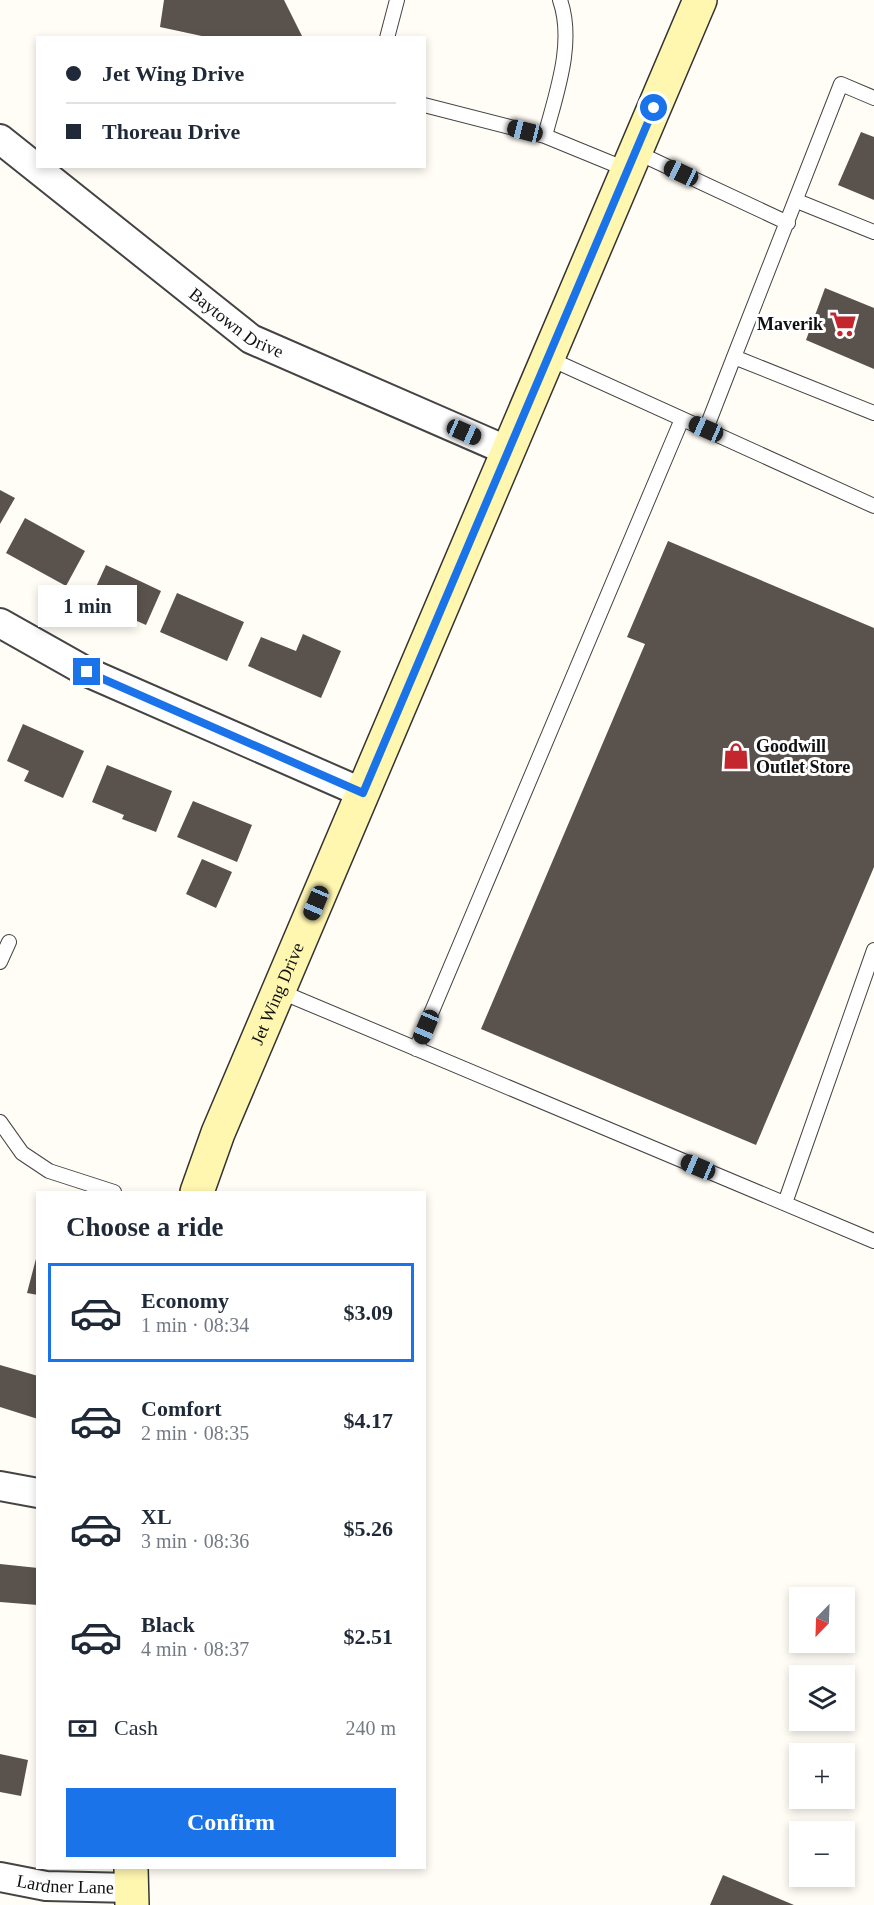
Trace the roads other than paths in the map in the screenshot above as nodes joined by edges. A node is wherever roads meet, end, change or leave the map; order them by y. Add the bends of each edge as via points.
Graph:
1 (397, 0) edge
2 (560, 0) edge
3 (700, 0) edge
4 (388, 36) edge
5 (874, 98) edge
6 (426, 106) edge
7 (545, 136) junction
8 (6, 151) edge
9 (632, 161) junction
10 (797, 201) junction
11 (788, 223) junction
12 (874, 232) edge
13 (734, 357) junction
14 (548, 358) junction
15 (874, 413) edge
16 (682, 419) junction
17 (706, 429) junction
18 (508, 452) junction
19 (874, 506) edge
20 (0, 623) edge
21 (363, 793) junction
22 (9, 942) dead end
23 (874, 950) edge
24 (0, 962) edge
25 (869, 975) edge
26 (279, 991) junction
27 (416, 1049) junction
28 (0, 1122) edge
29 (111, 1191) edge
30 (197, 1191) edge
31 (785, 1203) junction
32 (874, 1240) edge
33 (0, 1486) edge
34 (36, 1493) edge
35 (0, 1876) edge
36 (132, 1887) edge

1 - 4 lane
2 - 7 lane via 566,17 561,79
3 - 9 main road, Jet Wing Drive
5 - 10 lane via 841,84
6 - 7 lane
7 - 9 lane
8 - 18 street, Baytown Drive via 251,339
9 - 11 lane
9 - 14 main road, Jet Wing Drive
10 - 11 lane
10 - 12 lane
11 - 13 lane
13 - 15 lane
13 - 17 lane
14 - 16 lane
14 - 18 main road, Jet Wing Drive
16 - 17 lane
16 - 27 lane
17 - 19 lane
18 - 21 main road, Jet Wing Drive
20 - 21 street via 87,672
21 - 26 main road, Jet Wing Drive
22 - 24 lane
23 - 25 lane
25 - 31 lane
26 - 27 lane
26 - 30 main road, Jet Wing Drive
27 - 31 lane
28 - 29 lane via 22,1153 50,1171
31 - 32 lane
33 - 34 street
35 - 36 street, Lardner Lane via 46,1886

